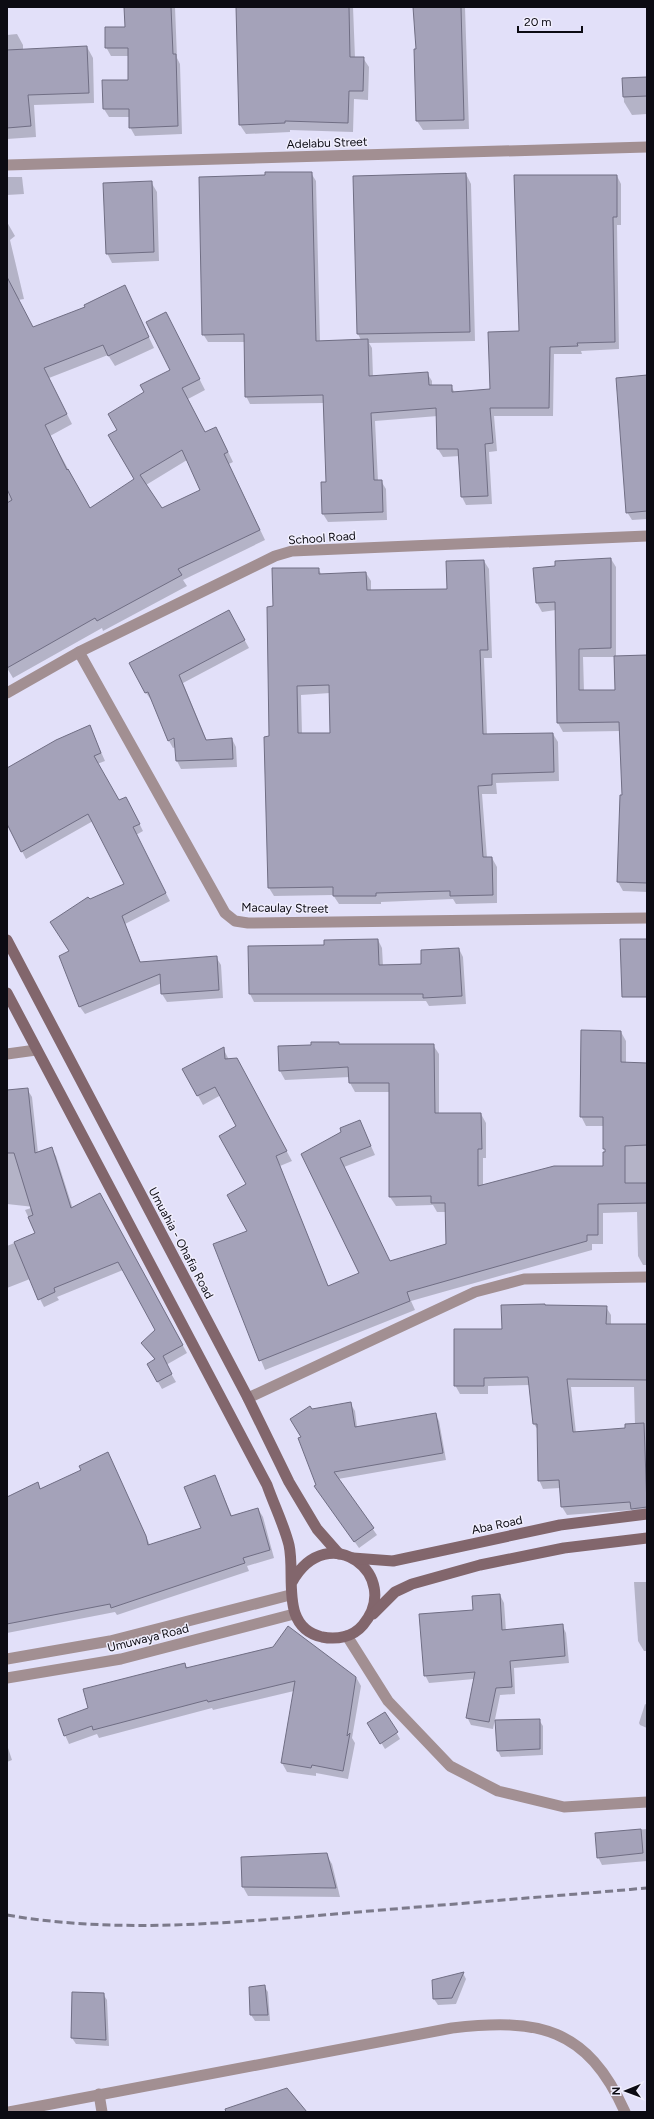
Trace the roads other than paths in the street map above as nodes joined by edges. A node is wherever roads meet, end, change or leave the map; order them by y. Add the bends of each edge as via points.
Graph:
1 (647, 147) edge
2 (7, 165) edge
3 (647, 536) edge
4 (79, 652) junction
5 (7, 693) edge
6 (647, 918) edge
7 (7, 940) edge
8 (7, 993) edge
9 (36, 1050) junction
10 (7, 1054) edge
11 (647, 1277) edge
12 (248, 1398) junction
13 (647, 1514) edge
14 (647, 1538) edge
15 (339, 1554) junction
16 (353, 1558) junction
17 (292, 1582) junction
18 (290, 1595) junction
19 (294, 1614) junction
20 (370, 1618) junction
21 (347, 1636) junction
22 (7, 1659) edge
23 (7, 1678) edge
24 (647, 1802) edge
25 (99, 2094) junction
26 (9, 2112) edge
27 (102, 2112) edge
28 (625, 2112) edge

1 - 2 street, Adelabu Street
3 - 4 street, School Road via 292,552 275,556
4 - 5 street, School Road
4 - 6 street, Macaulay Street via 225,913 235,921 248,923
7 - 12 main road, Umuahia - Ohafia Road
8 - 9 main road
9 - 10 street
9 - 17 main road via 267,1486 289,1545
11 - 12 street via 524,1279 475,1292
12 - 15 main road, Umuahia - Ohafia Road via 297,1495 317,1529
13 - 16 main road, Aba Road via 560,1525 393,1561
14 - 20 main road via 564,1548 480,1565 412,1584 395,1592
15 - 16 main road
15 - 17 main road via 324,1554 310,1559 299,1569
16 - 20 main road via 364,1567 375,1591
17 - 18 main road
18 - 19 main road
18 - 22 street, Umuwaya Road via 110,1641
19 - 21 main road via 303,1626 316,1635 331,1639
19 - 23 street, Umuwaya Road via 121,1659
20 - 21 main road via 360,1629
21 - 24 street via 388,1701 450,1766 498,1791 564,1807
25 - 26 street
25 - 27 street
25 - 28 street via 444,2030 491,2024 525,2025 553,2032 580,2048 600,2067 616,2091

